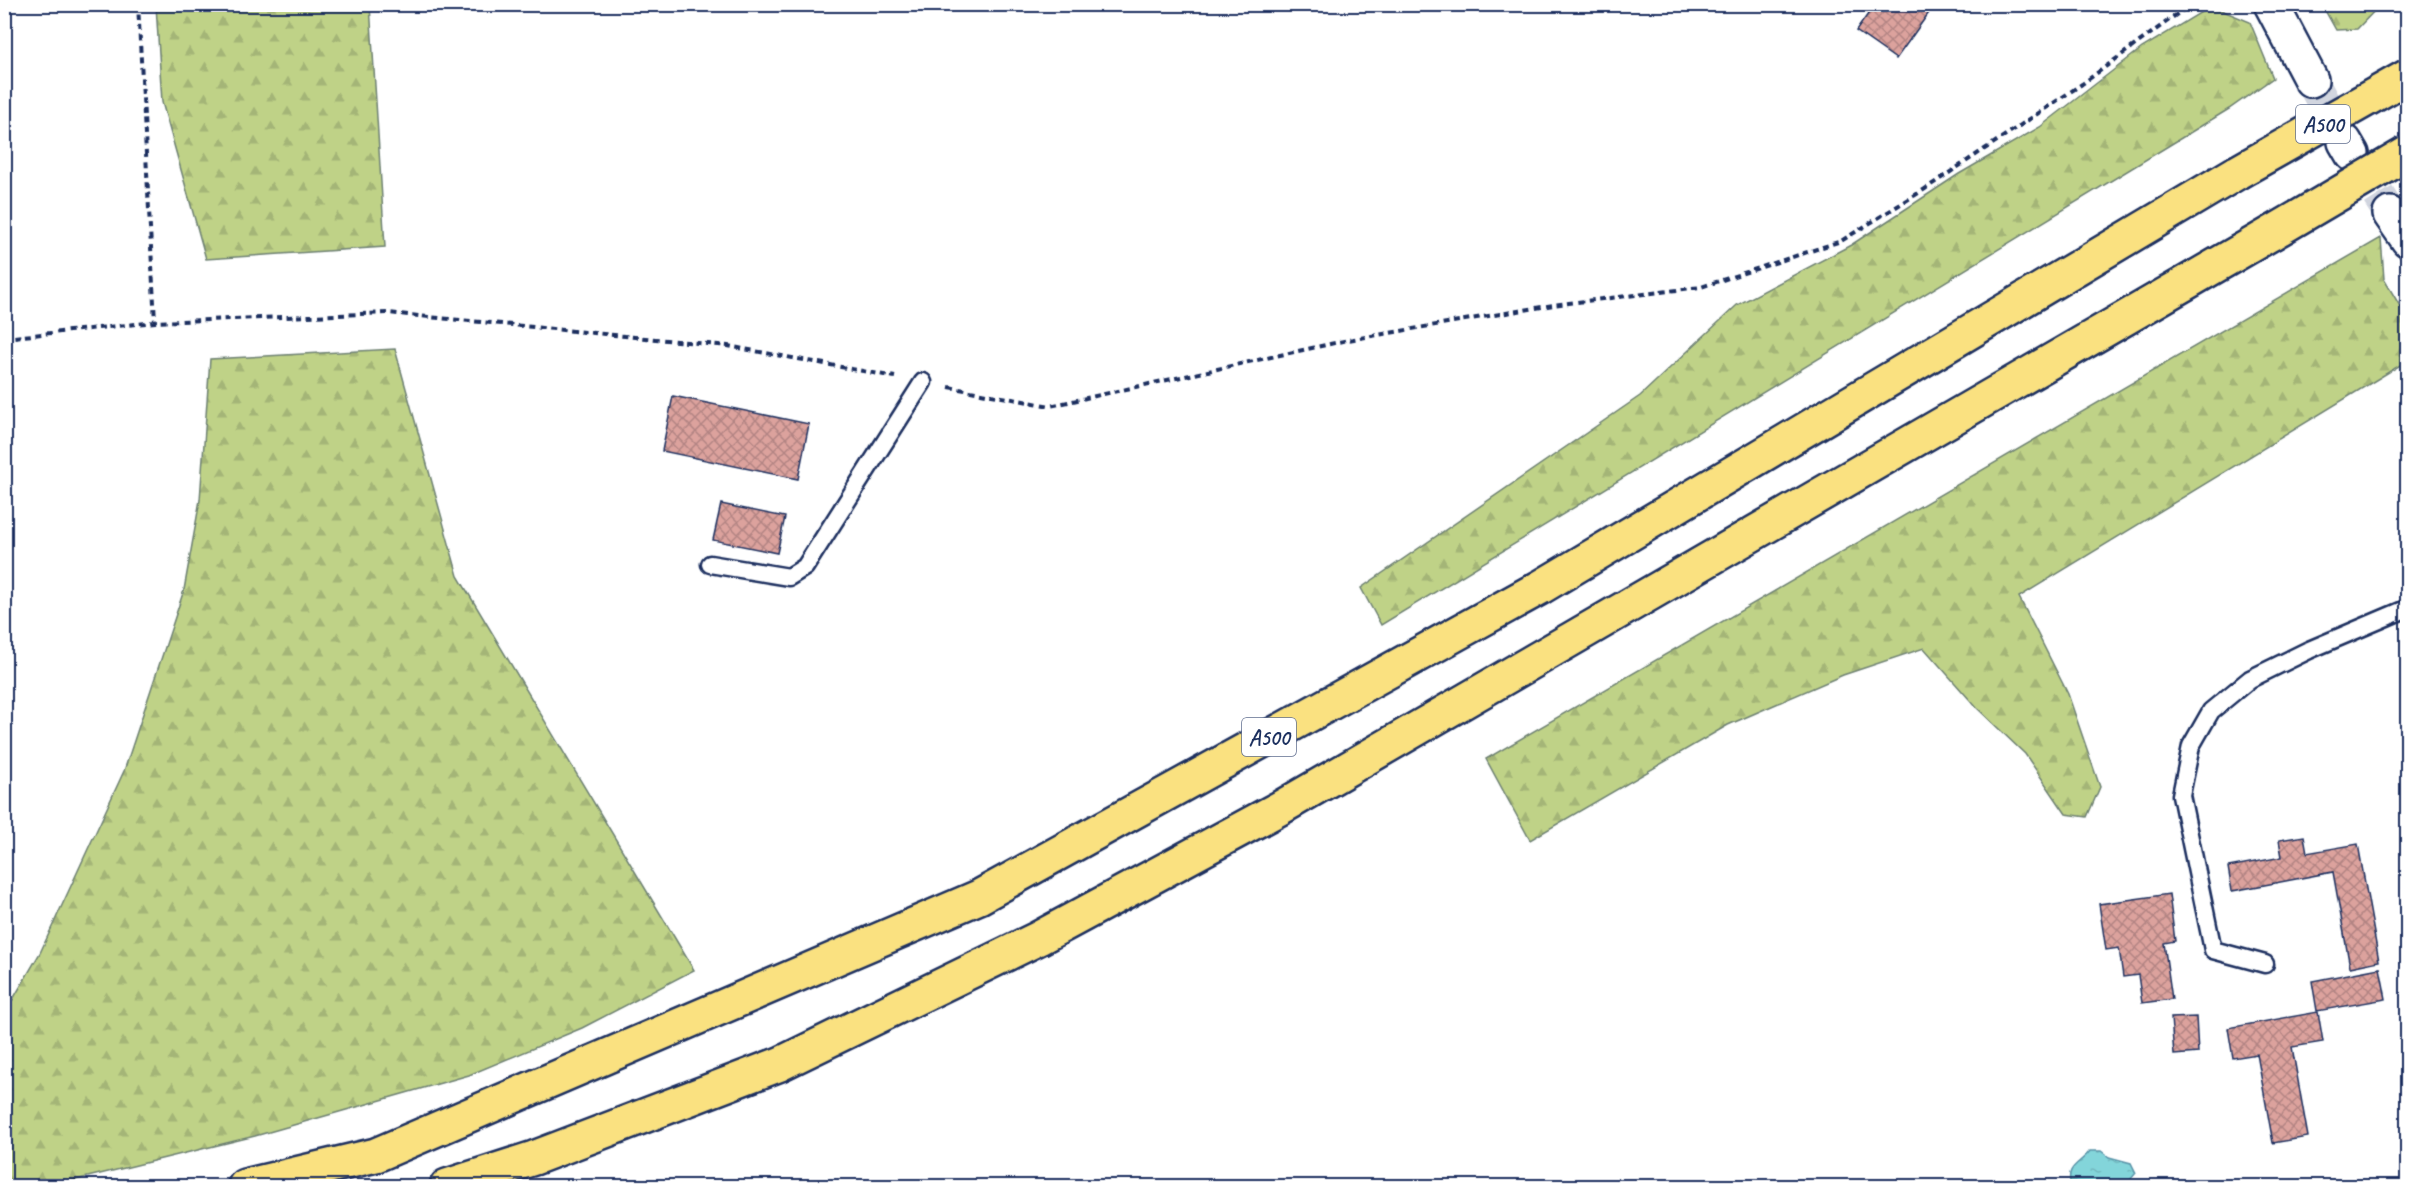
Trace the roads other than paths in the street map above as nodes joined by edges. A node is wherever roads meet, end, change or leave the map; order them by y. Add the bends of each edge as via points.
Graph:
1 (2271, 4) edge
2 (2408, 76) edge
3 (2311, 80) tunnel mouth
4 (2408, 153) edge
5 (923, 382) road end
6 (710, 564) dead end
7 (2408, 608) edge
8 (2265, 964) dead end
9 (245, 1186) edge
10 (447, 1186) edge

1 - 3 street
2 - 9 highway, A500, bridge via 2238,172 1541,587 979,897 376,1155
4 - 10 highway, bridge via 1280,808 1039,938 780,1064 534,1158
5 - 6 lane via 805,567 789,577
7 - 8 lane via 2250,679 2211,711 2191,746 2181,795 2213,950

